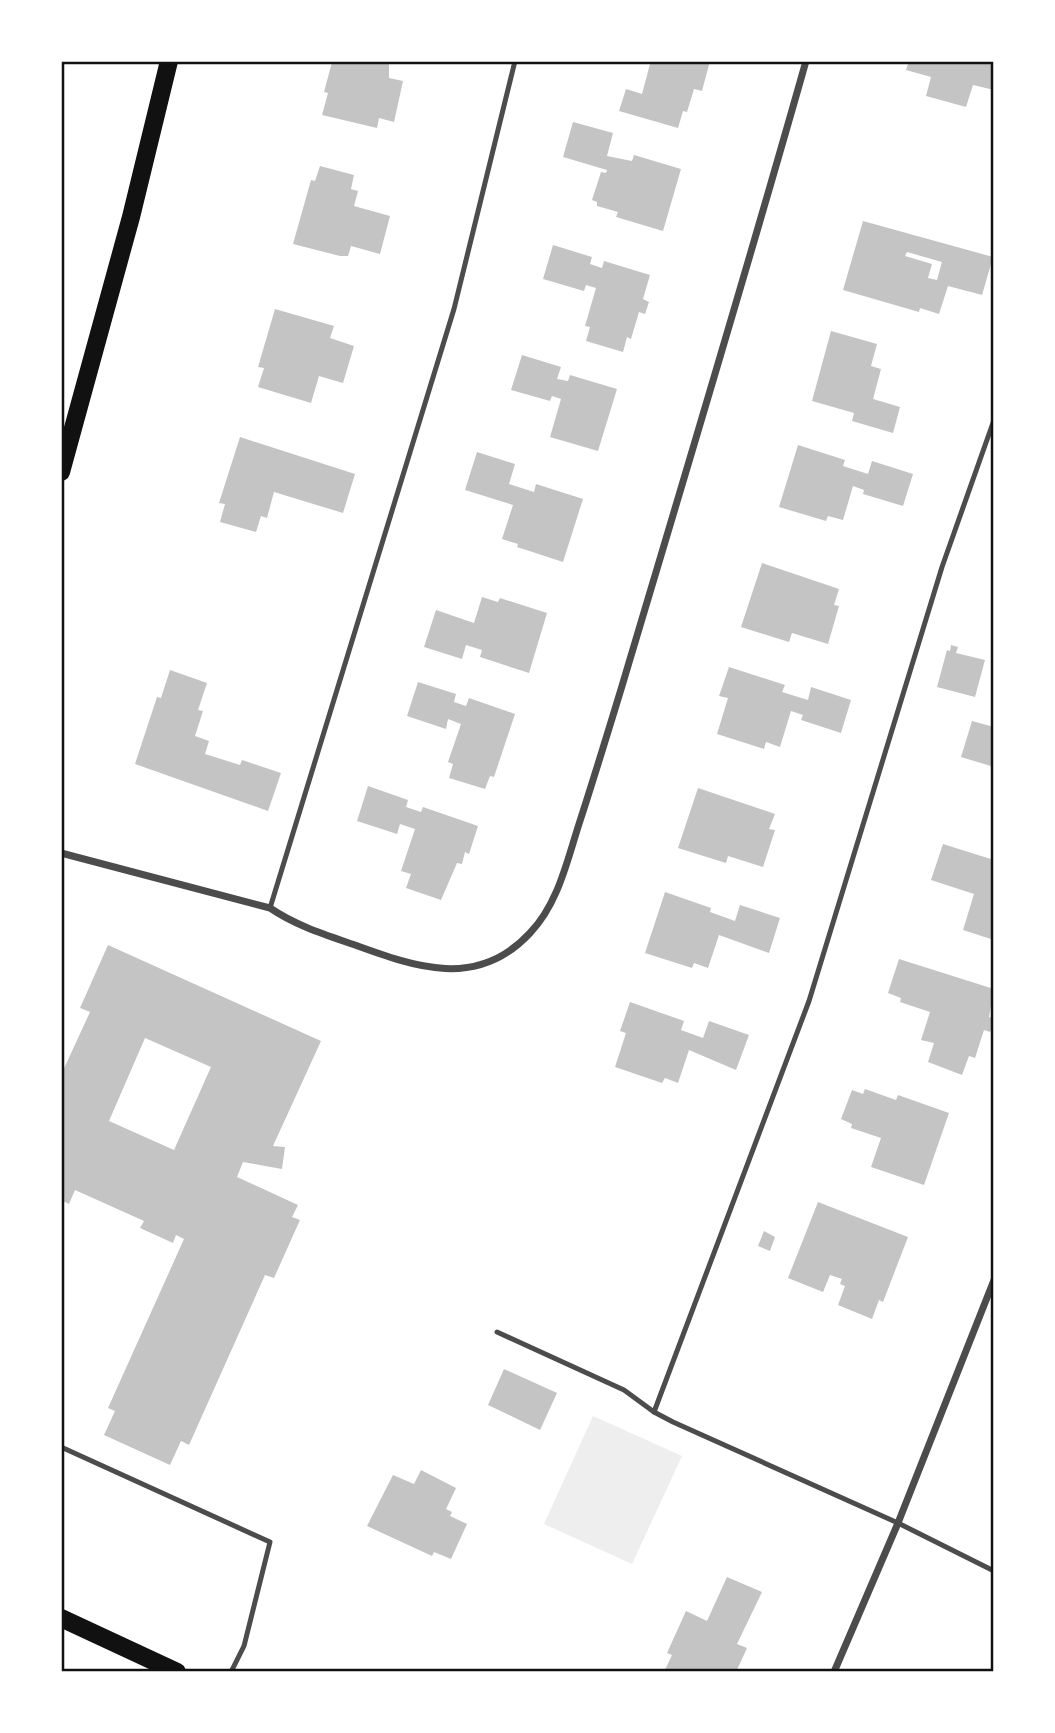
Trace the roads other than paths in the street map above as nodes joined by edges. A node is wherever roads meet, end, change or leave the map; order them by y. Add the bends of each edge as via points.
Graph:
1 (169, 61) edge
2 (515, 61) edge
3 (806, 61) edge
4 (994, 420) edge
5 (61, 472) edge
6 (61, 853) edge
7 (270, 908) junction
8 (994, 1280) edge
9 (497, 1332) dead end
10 (654, 1412) junction
11 (61, 1447) edge
12 (898, 1523) junction
13 (994, 1571) edge
14 (61, 1618) edge
15 (177, 1672) edge
16 (231, 1672) edge
17 (834, 1672) edge

1 - 5 main road
2 - 7 lane via 454,309
3 - 7 street via 598,766 560,883 544,915 529,934 492,961 468,969 433,970 291,922
4 - 10 lane via 942,568 809,1001
6 - 7 street
8 - 12 street
9 - 10 lane via 624,1390
10 - 12 lane
11 - 16 lane via 270,1542 244,1646
12 - 13 lane
12 - 17 street
14 - 15 main road

